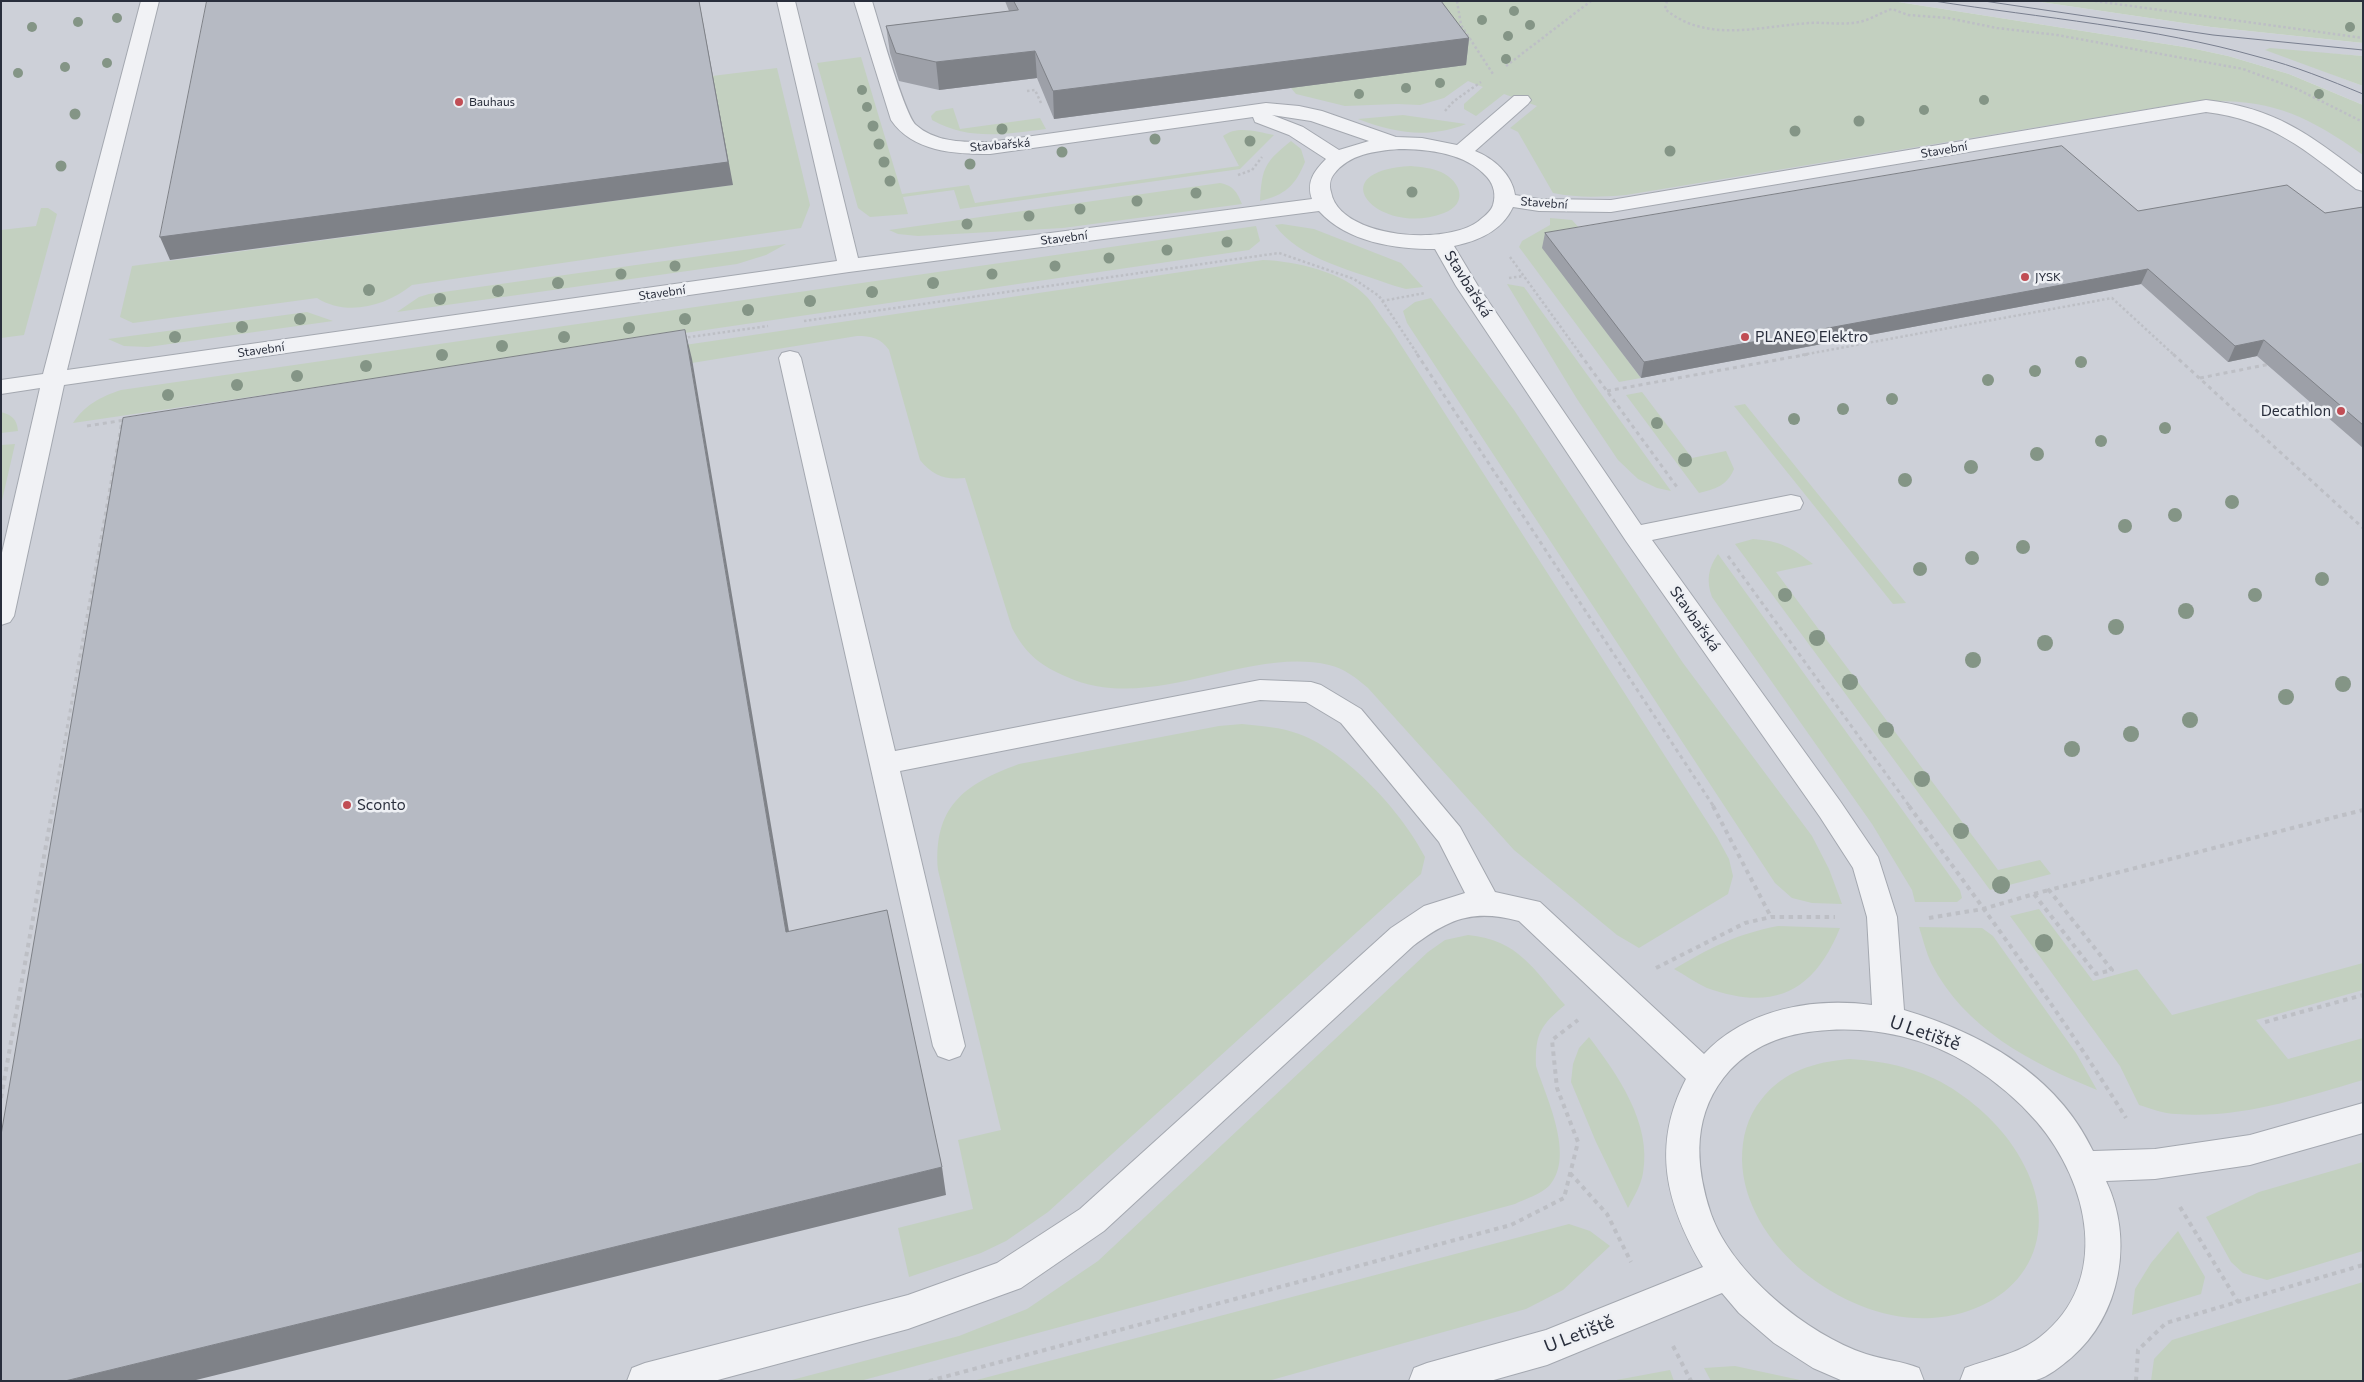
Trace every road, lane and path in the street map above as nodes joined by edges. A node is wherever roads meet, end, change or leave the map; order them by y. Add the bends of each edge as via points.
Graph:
1 (150, 1) edge
2 (786, 1) edge
3 (864, 1) edge
4 (1457, 1) edge
5 (1591, 1) edge
6 (1668, 1) edge
7 (2095, 1) edge
8 (2363, 38) edge
9 (1501, 70) dead end
10 (1521, 100) dead end
11 (1444, 111) dead end
12 (1231, 114) junction
13 (2363, 122) edge
14 (1392, 143) junction
15 (1461, 152) junction
16 (1339, 159) junction
17 (2363, 185) edge
18 (1505, 200) junction
19 (1324, 204) junction
20 (1441, 241) junction
21 (1506, 252) dead end
22 (849, 266) junction
23 (804, 321) dead end
24 (774, 325) dead end
25 (675, 340) edge
26 (790, 358) dead end
27 (2276, 363) edge
28 (2199, 378) junction
29 (54, 380) junction
30 (1, 387) edge
31 (1607, 391) junction
32 (132, 419) edge
33 (122, 421) junction
34 (42, 432) junction
35 (1791, 502) dead end
36 (1702, 521) junction
37 (2363, 528) edge
38 (1635, 535) junction
39 (1, 616) edge
40 (884, 764) junction
41 (2363, 810) edge
42 (2049, 890) junction
43 (2034, 894) junction
44 (1485, 902) junction
45 (1983, 909) junction
46 (1771, 917) junction
47 (1882, 917) junction
48 (1615, 992) junction
49 (2363, 994) edge
50 (1889, 1018) junction
51 (2265, 1022) dead end
52 (949, 1046) dead end
53 (1704, 1075) junction
54 (1, 1098) edge
55 (2363, 1118) edge
56 (2155, 1164) junction
57 (2086, 1166) junction
58 (2363, 1265) edge
59 (1726, 1274) junction
60 (2238, 1302) junction
61 (1992, 1380) edge
62 (645, 1381) edge
63 (929, 1381) edge
64 (1427, 1381) edge
65 (1906, 1381) edge
66 (2136, 1381) edge

1 - 29 street
2 - 22 street
3 - 12 street, Stavbařská via 901,120 909,132 940,145 990,148
4 - 11 path via 1461,25 1494,75 1476,84
5 - 9 path
6 - 13 path via 1665,9 1671,16 1688,25 1707,29 1838,23 1864,20 1892,9 1908,15 1948,18 2216,62 2297,89
7 - 8 path
10 - 15 street
12 - 14 street, Stavbařská via 1284,109 1347,126
12 - 16 street, Stavbařská via 1267,119 1289,128
14 - 15 street, Stavební via 1428,144
14 - 16 street, Stavební via 1362,148
15 - 18 street, Stavební via 1495,173
16 - 19 street, Stavební via 1323,175 1320,194
17 - 18 street, Stavební via 2271,120 2250,112 2206,106 1610,206
18 - 20 street, Stavební via 1496,218 1486,226 1458,238
19 - 20 street, Stavební via 1345,224 1379,238 1420,243
19 - 22 street, Stavební
20 - 38 street, Stavbařská via 1467,286
21 - 31 path
22 - 29 street, Stavební
23 - 46 path via 1279,253 1354,279 1379,296 1715,810
24 - 25 path
26 - 40 street
27 - 28 path
28 - 31 path via 2112,298
28 - 37 path
29 - 30 street, Stavební
29 - 34 street
31 - 36 path
32 - 33 path
33 - 34 path
33 - 54 path
34 - 39 street
35 - 36 street
36 - 38 street
36 - 45 path
38 - 47 street, Stavbařská via 1867,865
40 - 44 street via 1260,690 1311,692 1351,716 1450,834
40 - 52 street
41 - 42 path
42 - 43 path
42 - 43 path via 2112,970 2096,974
43 - 45 path
44 - 48 street via 1529,911
44 - 62 street via 1451,906 1416,925 1092,1220 1008,1276 908,1312
45 - 47 path via 1934,918
45 - 56 path via 2086,1054
46 - 47 path
46 - 48 path via 1745,923
47 - 50 street, Stavbařská
48 - 53 street
48 - 63 path via 1552,1040 1557,1088 1578,1142 1564,1198 1512,1225
49 - 51 path
50 - 53 street, U Letiště via 1833,1014 1781,1022 1737,1043
50 - 57 street, U Letiště via 1929,1030 2004,1070 2036,1098 2064,1131
53 - 59 street, U Letiště via 1684,1118 1681,1168 1695,1221
55 - 56 street via 2250,1150
56 - 57 street
56 - 60 path
57 - 61 street, U Letiště via 2101,1210 2104,1246 2096,1296 2075,1331 2041,1360
58 - 60 path
59 - 64 street, U Letiště via 1547,1347
59 - 65 street, U Letiště via 1761,1311 1803,1342 1850,1366
60 - 66 path via 2166,1323 2138,1350

